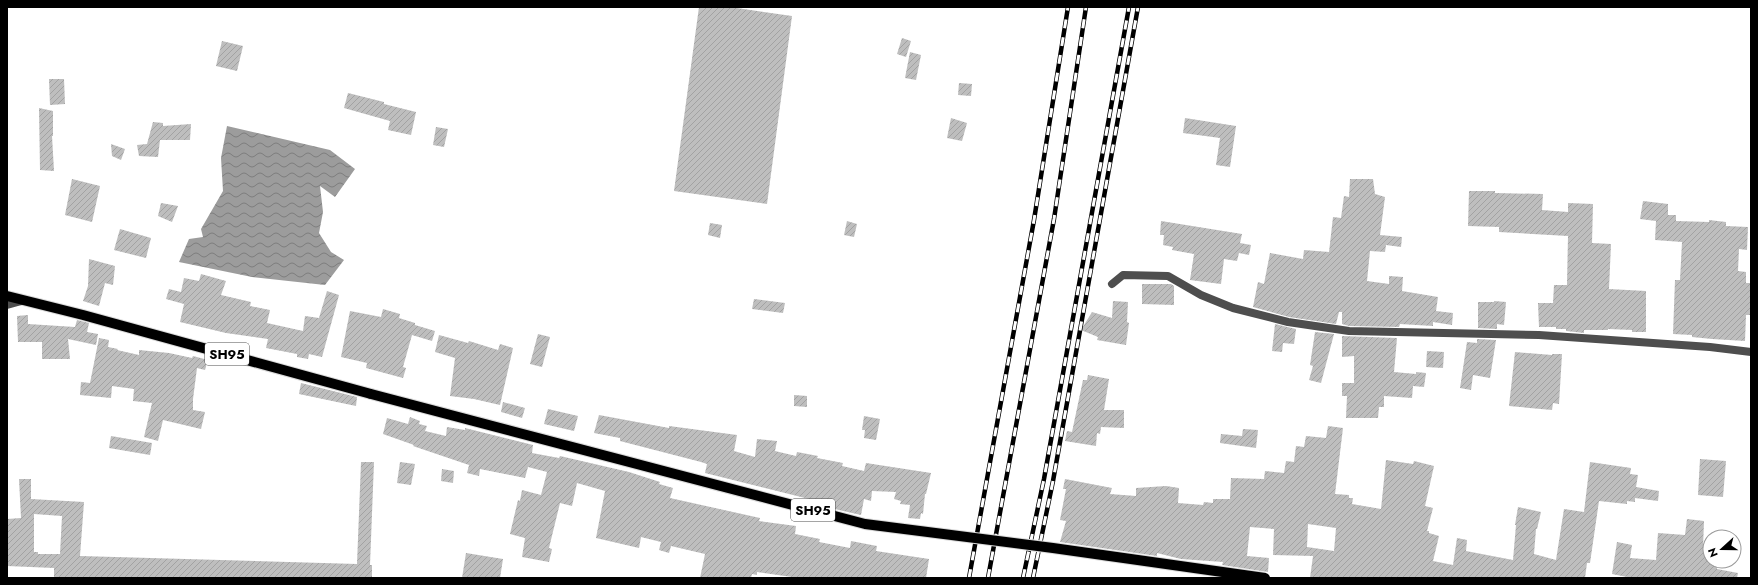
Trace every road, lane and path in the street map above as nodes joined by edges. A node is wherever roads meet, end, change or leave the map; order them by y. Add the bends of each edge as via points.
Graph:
1 (1112, 284) dead end
2 (7, 296) edge
3 (25, 300) junction
4 (7, 306) edge
5 (1751, 352) edge
6 (1265, 578) edge

1 - 5 street via 1124,275 1168,276 1201,295 1233,308 1288,322 1349,331 1539,335
2 - 3 main road, SH95
3 - 4 street
3 - 6 main road, SH95, bridge via 865,524

